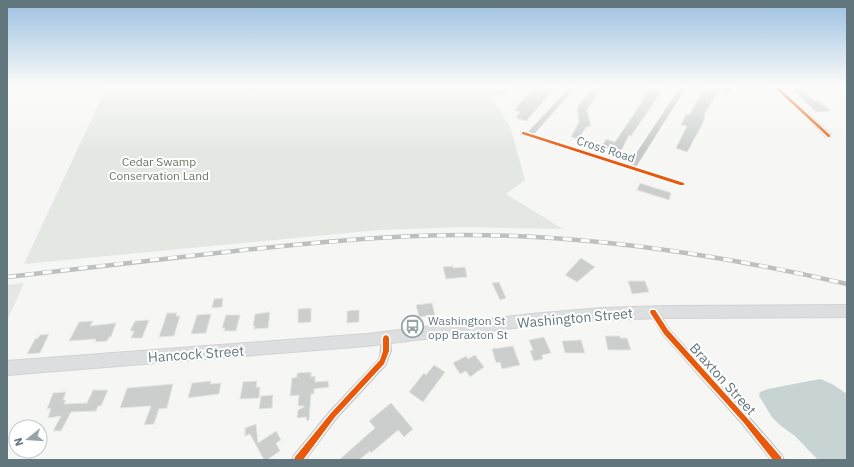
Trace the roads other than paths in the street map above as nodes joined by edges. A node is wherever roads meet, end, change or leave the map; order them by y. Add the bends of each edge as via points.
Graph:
1 (552, 108) edge
2 (670, 108) edge
3 (799, 108) edge
4 (829, 136) dead end
5 (631, 168) junction
6 (682, 184) dead end
7 (653, 312) junction
8 (847, 312) edge
9 (386, 338) junction
10 (7, 368) edge
11 (298, 460) edge
12 (778, 460) edge

1 - 5 street, Cross Road via 526,134
2 - 5 street
3 - 4 street
5 - 6 street, Cross Road
7 - 8 main road, Washington Street
7 - 9 main road, Washington Street via 553,318
7 - 12 street, Braxton Street via 666,332
9 - 10 main road, Hancock Street
9 - 11 street via 386,351 382,362 333,415

